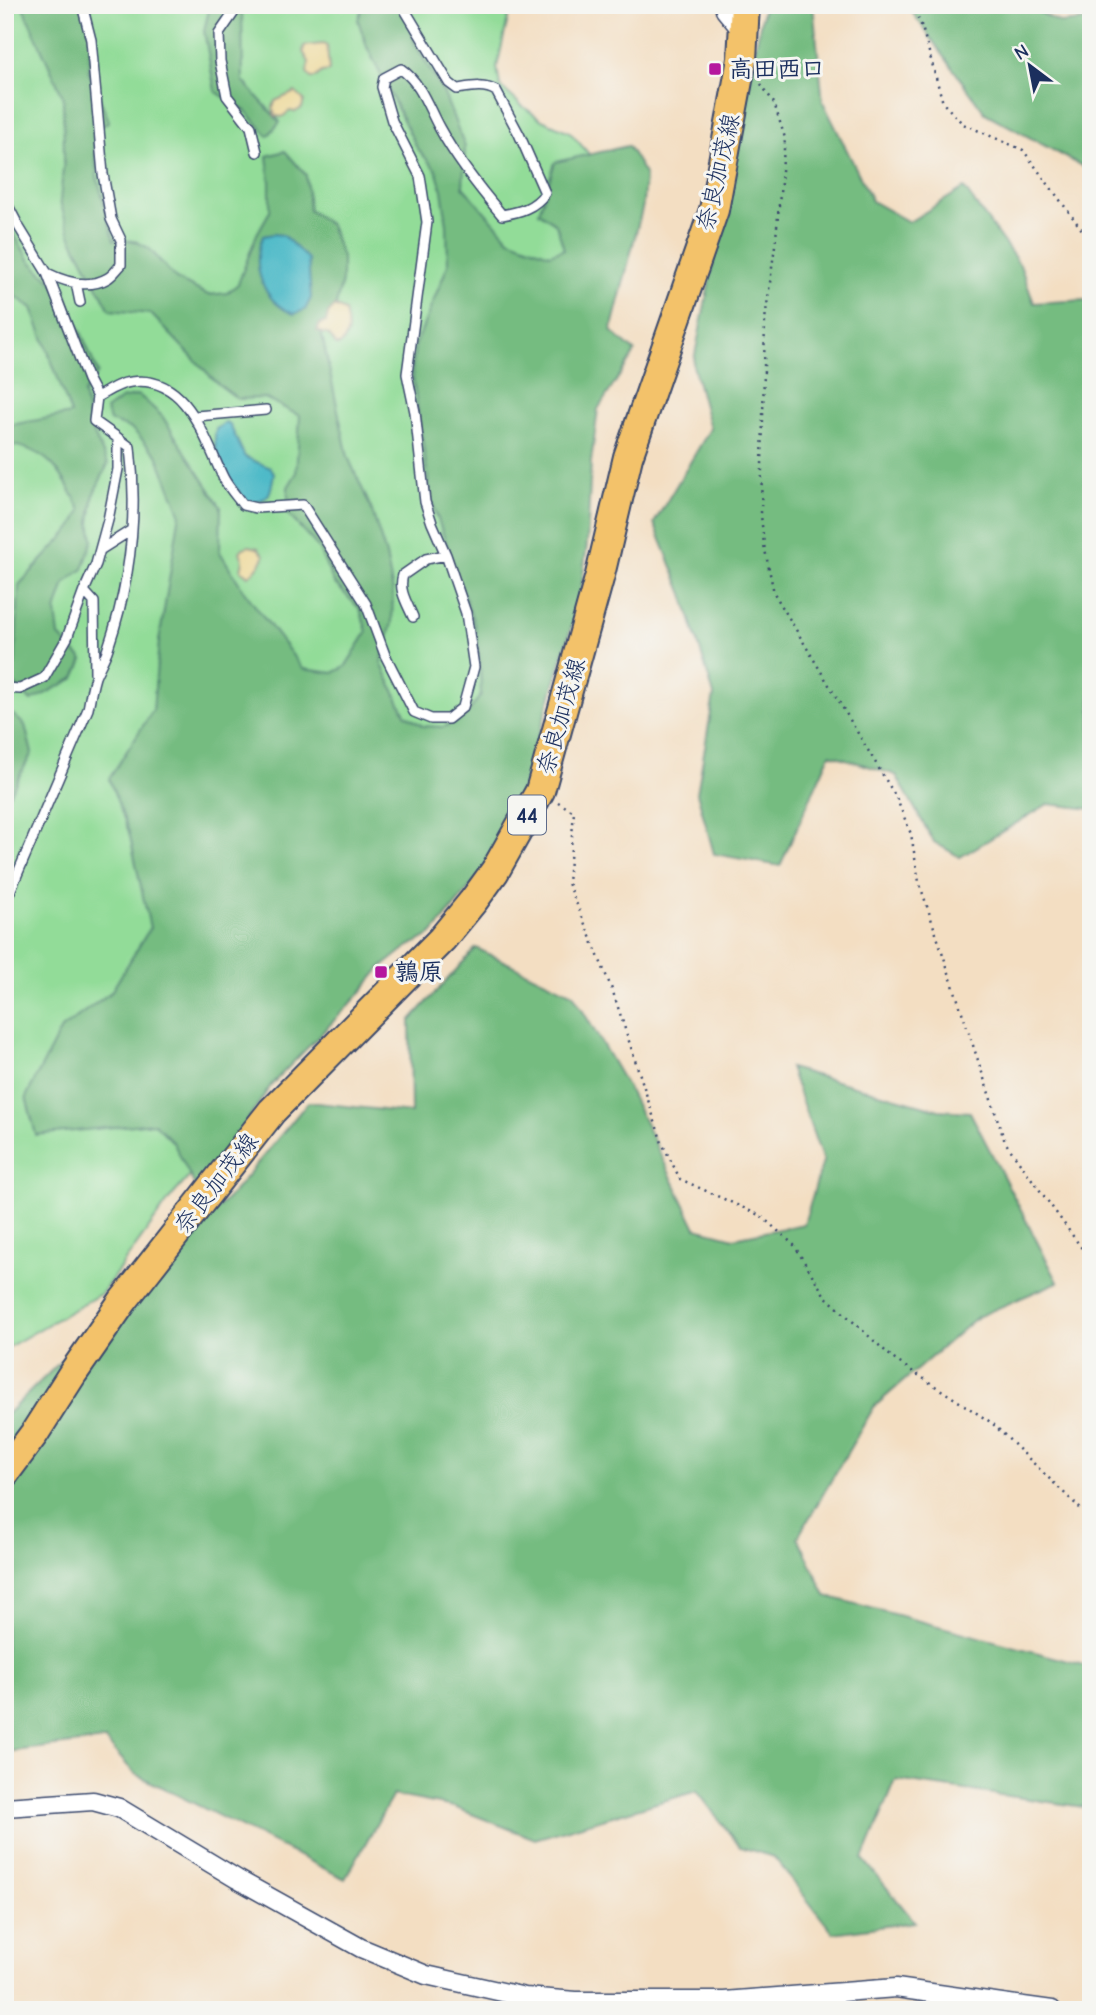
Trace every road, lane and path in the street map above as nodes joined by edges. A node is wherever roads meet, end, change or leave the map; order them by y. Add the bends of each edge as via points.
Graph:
1 (82, 5) edge
2 (239, 5) edge
3 (402, 5) edge
4 (724, 5) edge
5 (912, 5) edge
6 (743, 32) edge
7 (257, 152) dead end
8 (5, 200) edge
9 (1091, 242) edge
10 (47, 273) junction
11 (76, 284) junction
12 (80, 302) dead end
13 (97, 397) junction
14 (266, 410) dead end
15 (196, 416) junction
16 (118, 438) junction
17 (130, 531) junction
18 (100, 550) junction
19 (446, 555) junction
20 (84, 591) junction
21 (413, 617) dead end
22 (95, 679) junction
23 (5, 688) edge
24 (540, 791) junction
25 (5, 903) edge
26 (1091, 1261) edge
27 (5, 1472) edge
28 (1091, 1519) edge
29 (5, 1807) edge
30 (1052, 2010) edge

1 - 11 lane via 90,40 103,174 111,219 121,240 121,265 108,278
2 - 7 lane via 219,34 220,61 227,96 251,128
3 - 19 lane via 449,83 457,89 474,86 496,91 545,193 525,210 502,215 474,182 410,76 401,69 384,78 382,87 392,121 420,176 427,222 407,374 425,502
4 - 6 street
5 - 9 path via 943,103 963,124 1023,150
6 - 24 main road, 奈良加茂線 / 44 via 714,210 628,457
6 - 26 path via 785,138 765,320 761,515 769,576 774,593 896,797 911,834 919,882 1005,1142
8 - 10 lane
10 - 11 lane
10 - 13 lane
11 - 12 lane
13 - 15 lane via 130,382 149,382 168,390
13 - 16 lane via 94,421
14 - 15 lane
15 - 19 lane via 225,481 243,506 303,505 366,604 414,712 431,719 448,719 463,707 474,667 466,613
16 - 17 lane via 130,447 134,500
16 - 18 lane via 118,469
17 - 18 lane
17 - 22 lane via 123,591
18 - 20 lane
19 - 21 lane via 426,559 403,575 400,583
20 - 22 lane via 94,602
20 - 23 lane via 67,638 44,678 20,689
22 - 25 lane via 88,709
24 - 27 main road, 奈良加茂線 / 44 via 474,900 442,939 272,1111 123,1301
24 - 28 path via 574,812 568,883 613,992 662,1143 680,1179 761,1216 794,1245 825,1296 895,1360 992,1423
29 - 30 street via 93,1801 119,1808 360,1948 426,1975 525,1997 724,2001 896,1989

